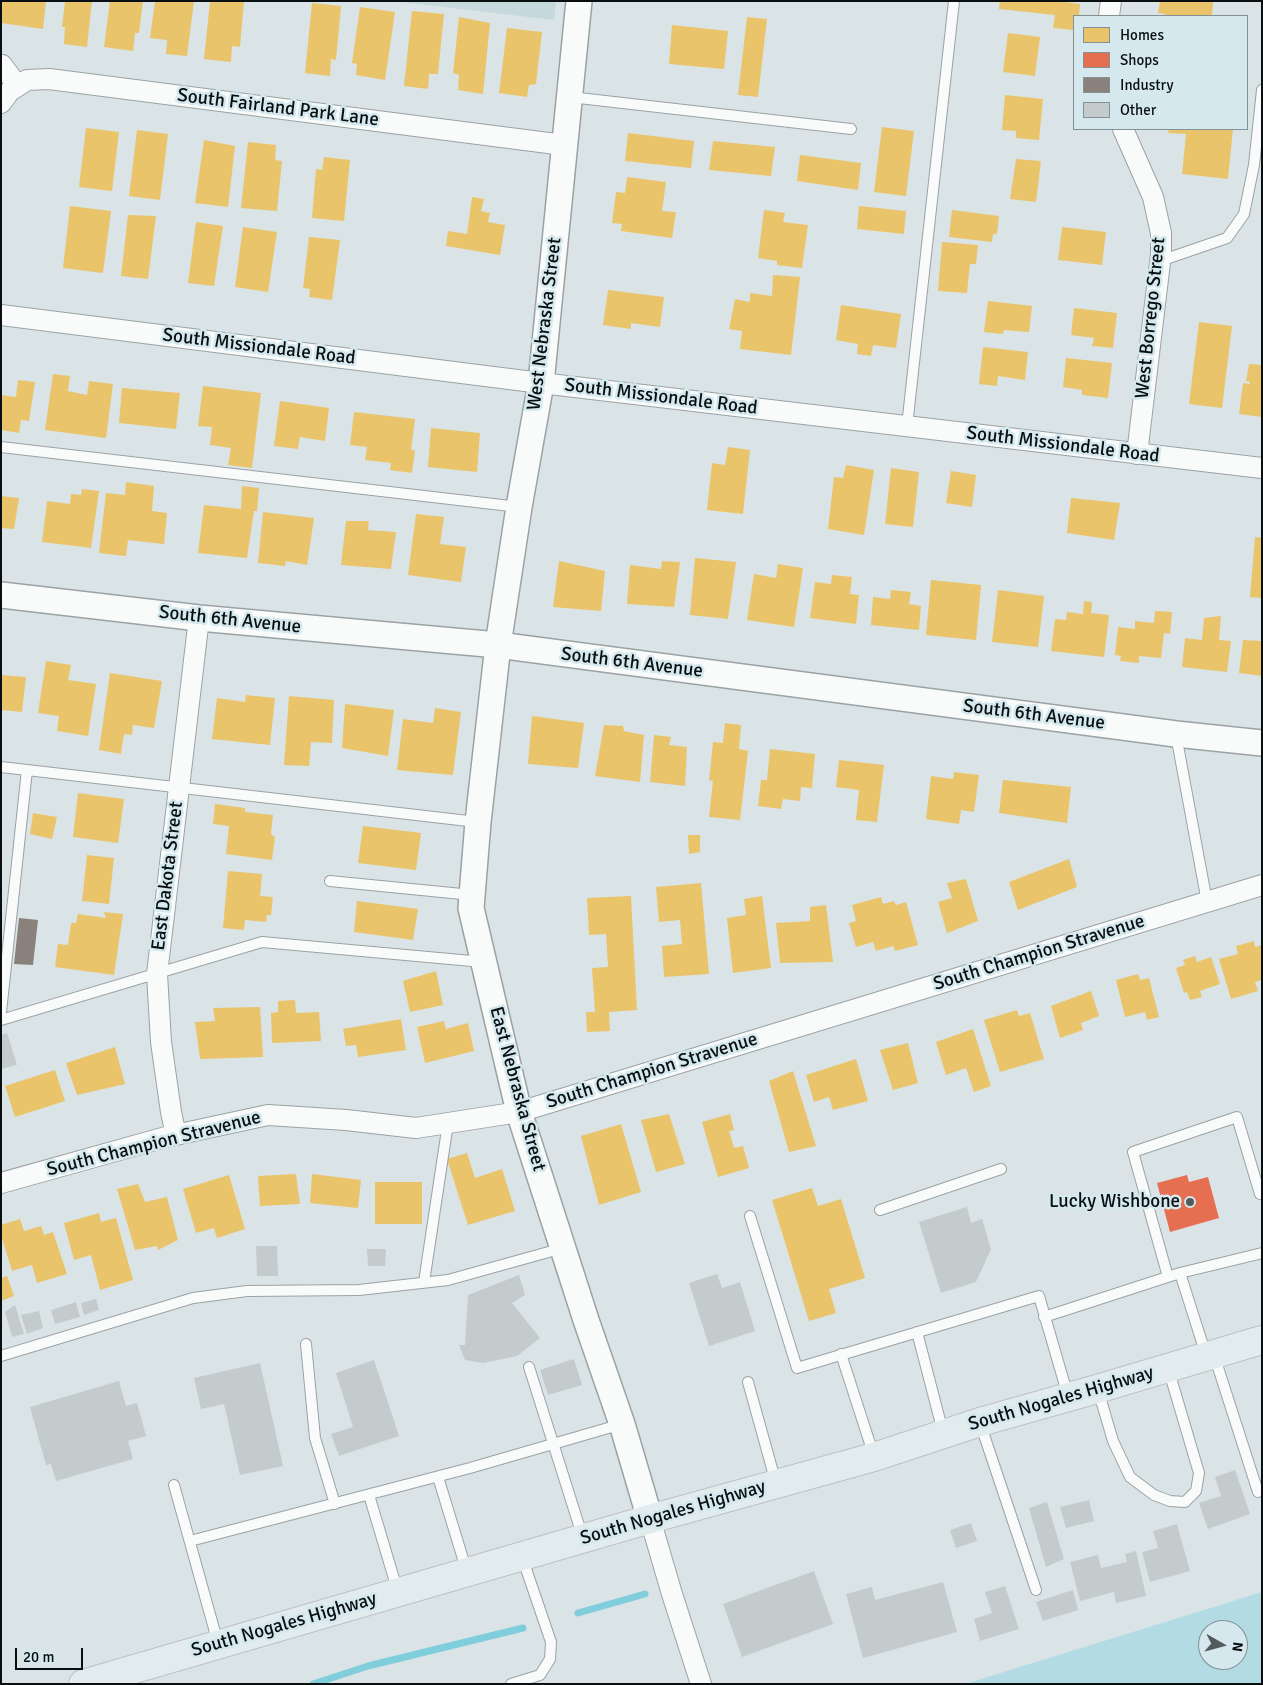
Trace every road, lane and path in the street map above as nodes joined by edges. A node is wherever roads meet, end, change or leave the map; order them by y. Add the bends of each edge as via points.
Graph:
1 (579, 1) edge
2 (954, 1) edge
3 (1111, 1) edge
4 (1109, 15) edge
5 (2, 65) edge
6 (17, 85) junction
7 (1262, 90) edge
8 (569, 96) junction
9 (1, 104) edge
10 (850, 130) dead end
11 (1123, 130) edge
12 (564, 145) junction
13 (1160, 262) junction
14 (1, 315) edge
15 (541, 383) junction
16 (907, 426) junction
17 (1, 447) edge
18 (1137, 454) junction
19 (1262, 468) edge
20 (519, 507) junction
21 (1, 595) edge
22 (199, 618) junction
23 (498, 645) junction
24 (1176, 734) junction
25 (1262, 744) edge
26 (1, 767) edge
27 (26, 770) junction
28 (179, 788) junction
29 (478, 822) junction
30 (330, 881) dead end
31 (1262, 885) edge
32 (472, 894) junction
33 (1207, 902) junction
34 (484, 963) junction
35 (157, 974) junction
36 (1, 1012) edge
37 (1, 1020) edge
38 (519, 1112) junction
39 (448, 1124) junction
40 (176, 1135) junction
41 (1002, 1170) dead end
42 (1, 1183) edge
43 (1260, 1194) dead end
44 (880, 1210) dead end
45 (750, 1216) dead end
46 (563, 1248) junction
47 (1262, 1253) edge
48 (1180, 1273) junction
49 (1168, 1277) junction
50 (424, 1282) junction
51 (1044, 1318) junction
52 (917, 1332) junction
53 (1262, 1340) edge
54 (306, 1344) dead end
55 (841, 1354) junction
56 (1, 1356) edge
57 (1211, 1356) junction
58 (529, 1367) dead end
59 (1168, 1367) junction
60 (748, 1382) dead end
61 (1097, 1389) junction
62 (1069, 1397) junction
63 (980, 1422) junction
64 (622, 1424) junction
65 (943, 1434) junction
66 (554, 1445) junction
67 (874, 1456) junction
68 (438, 1477) junction
69 (776, 1484) junction
70 (174, 1485) dead end
71 (1258, 1492) dead end
72 (369, 1495) junction
73 (335, 1504) junction
74 (650, 1518) junction
75 (583, 1538) junction
76 (190, 1541) junction
77 (522, 1556) junction
78 (467, 1572) junction
79 (1036, 1590) dead end
80 (398, 1592) junction
81 (218, 1645) junction
82 (83, 1684) edge
83 (511, 1684) edge
84 (701, 1684) edge

1 - 8 street, West Nebraska Street
2 - 16 lane
3 - 4 street
5 - 6 street
6 - 9 street
6 - 12 street, South Fairland Park Lane via 27,80 49,79
7 - 13 lane via 1254,165 1244,214 1227,238
8 - 10 lane
8 - 12 street, West Nebraska Street
11 - 13 street, West Borrego Street via 1153,197 1161,233
12 - 15 street, West Nebraska Street
13 - 18 street, West Borrego Street
14 - 15 street, South Missiondale Road
15 - 16 street, South Missiondale Road
15 - 20 street, West Nebraska Street
16 - 18 street, South Missiondale Road
17 - 20 lane
18 - 19 street, South Missiondale Road
20 - 23 street, West Nebraska Street
21 - 22 street, South 6th Avenue
22 - 23 street, South 6th Avenue
22 - 28 street, East Dakota Street
23 - 24 street, South 6th Avenue
23 - 29 street, East Nebraska Street
24 - 25 street, South 6th Avenue
24 - 33 lane
26 - 27 lane
27 - 28 lane
27 - 36 lane
28 - 29 lane
28 - 35 street, East Dakota Street
29 - 32 street, East Nebraska Street
30 - 32 lane
31 - 33 street, South Champion Stravenue
32 - 34 street, East Nebraska Street via 471,908
33 - 38 street, South Champion Stravenue
34 - 35 lane via 262,942
34 - 38 street, East Nebraska Street
35 - 37 lane
35 - 40 street, East Dakota Street via 161,1042
38 - 39 street, South Champion Stravenue
38 - 46 street, East Nebraska Street
39 - 40 street, South Champion Stravenue via 416,1128 268,1115
39 - 50 lane
40 - 42 street, South Champion Stravenue
41 - 44 lane
43 - 49 lane via 1237,1117 1133,1152
45 - 55 lane via 797,1368
46 - 50 lane via 448,1280
46 - 64 street, East Nebraska Street
47 - 48 lane
48 - 49 lane
48 - 57 lane
49 - 51 lane
50 - 56 lane via 359,1290 247,1291 193,1298
51 - 52 lane via 1039,1296
51 - 62 lane
52 - 55 lane
52 - 65 lane
53 - 57 main road, South Nogales Highway
54 - 73 lane via 315,1438
55 - 67 lane
57 - 59 main road, South Nogales Highway
57 - 71 lane
58 - 66 lane
59 - 61 main road, South Nogales Highway
59 - 61 lane via 1199,1472 1196,1491 1185,1502 1154,1495 1130,1477 1113,1441
60 - 69 lane
61 - 62 main road, South Nogales Highway
62 - 63 main road, South Nogales Highway
63 - 65 main road, South Nogales Highway
63 - 79 lane
64 - 66 lane
64 - 74 street, East Nebraska Street
65 - 67 main road, South Nogales Highway
66 - 68 lane
66 - 75 lane
67 - 69 main road, South Nogales Highway
68 - 72 lane
68 - 78 lane
69 - 74 main road, South Nogales Highway
70 - 76 lane
72 - 73 lane
72 - 80 lane
73 - 76 lane
74 - 75 main road, South Nogales Highway
74 - 84 street
75 - 77 main road, South Nogales Highway
76 - 81 lane
77 - 78 main road, South Nogales Highway
77 - 83 lane via 551,1650 550,1659 540,1676
78 - 80 main road, South Nogales Highway
80 - 81 main road, South Nogales Highway
81 - 82 main road, South Nogales Highway

